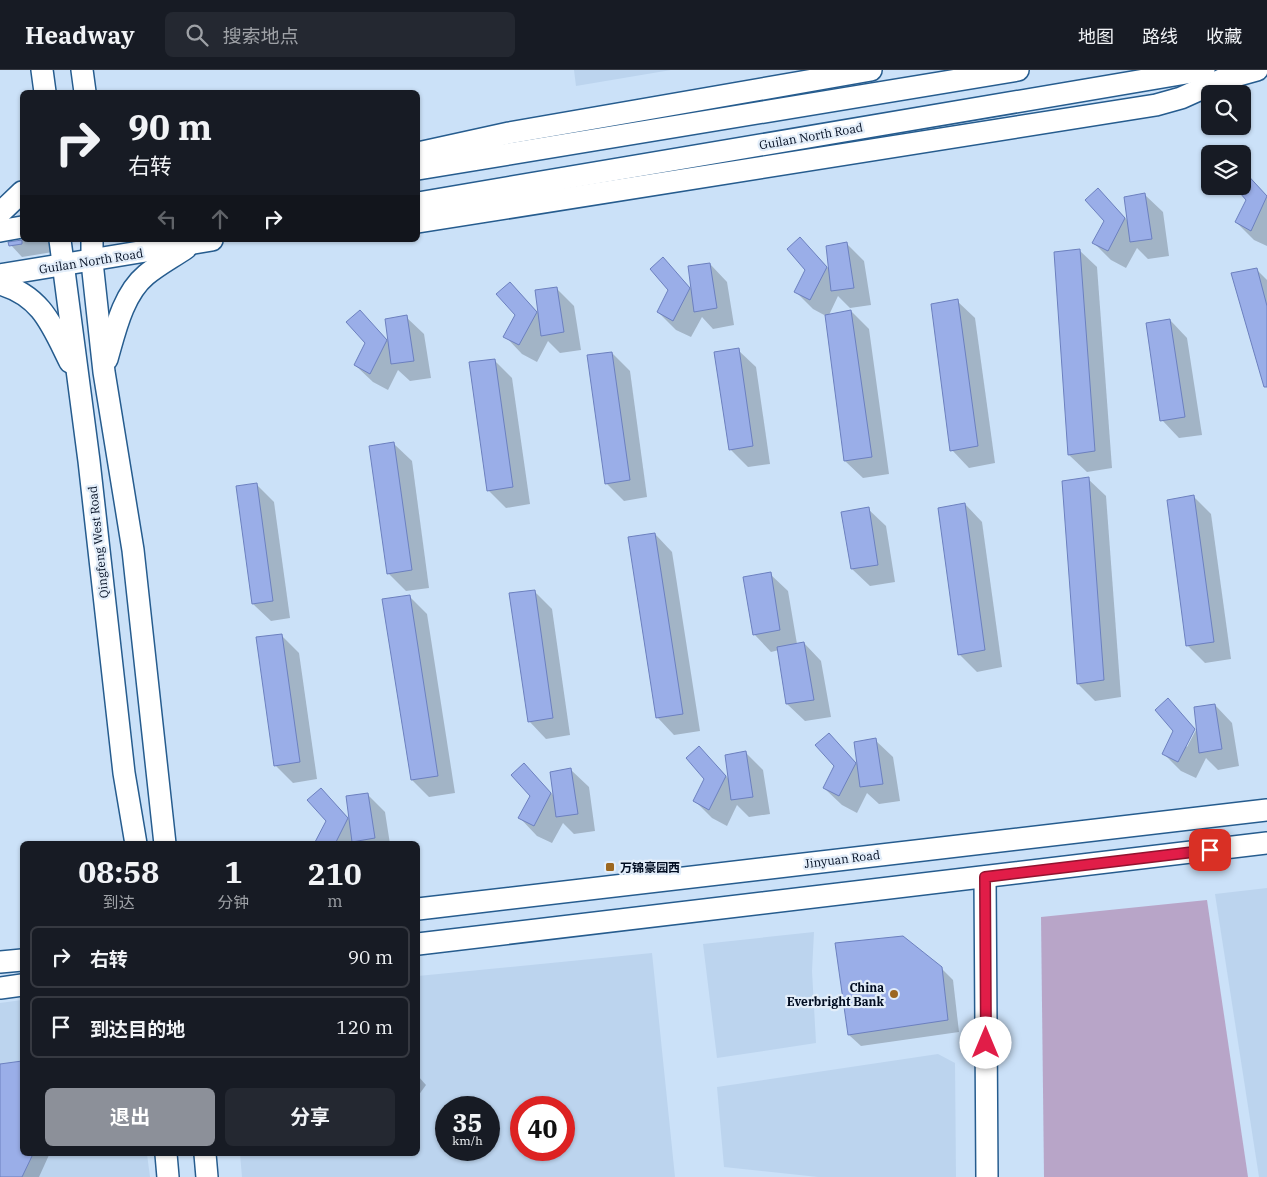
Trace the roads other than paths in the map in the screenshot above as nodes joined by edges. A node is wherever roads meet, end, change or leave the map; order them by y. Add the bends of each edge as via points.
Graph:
1 (42, 70) edge
2 (82, 70) edge
3 (871, 70) edge
4 (1018, 70) edge
5 (1204, 70) edge
6 (1258, 70) edge
7 (45, 90) edge
8 (85, 90) edge
9 (420, 153) edge
10 (420, 169) edge
11 (20, 194) edge
12 (420, 203) edge
13 (0, 213) edge
14 (420, 222) edge
15 (20, 227) edge
16 (0, 231) edge
17 (60, 242) edge
18 (92, 242) edge
19 (202, 242) edge
20 (92, 262) junction
21 (62, 266) junction
22 (0, 275) edge
23 (0, 284) edge
24 (104, 372) junction
25 (78, 377) junction
26 (1267, 810) edge
27 (135, 841) edge
28 (165, 841) edge
29 (1267, 843) edge
30 (985, 877) junction
31 (420, 909) edge
32 (420, 944) edge
33 (20, 960) edge
34 (0, 962) edge
35 (20, 985) edge
36 (0, 988) edge
37 (166, 1156) edge
38 (205, 1156) edge
39 (168, 1177) edge
40 (207, 1177) edge
41 (987, 1177) edge

1 - 7 main road
2 - 8 main road
3 - 9 main road via 509,133
4 - 10 main road
5 - 12 main road, Guilan North Road
6 - 14 main road via 1221,80 1156,105
11 - 13 main road
15 - 16 main road
17 - 21 main road, Qingfeng West Road
18 - 20 main road
19 - 20 main road, Guilan North Road
19 - 24 main road via 146,275 133,290 116,328
20 - 21 main road, Guilan North Road
20 - 24 main road
21 - 22 main road, Guilan North Road
21 - 25 main road, Qingfeng West Road
23 - 25 main road via 27,296 41,308
24 - 28 main road via 133,550
25 - 27 main road, Qingfeng West Road via 124,773
26 - 31 main road, Jinyuan Road
29 - 30 main road
30 - 32 main road
30 - 41 main road
33 - 34 main road
35 - 36 main road
37 - 39 main road
38 - 40 main road

